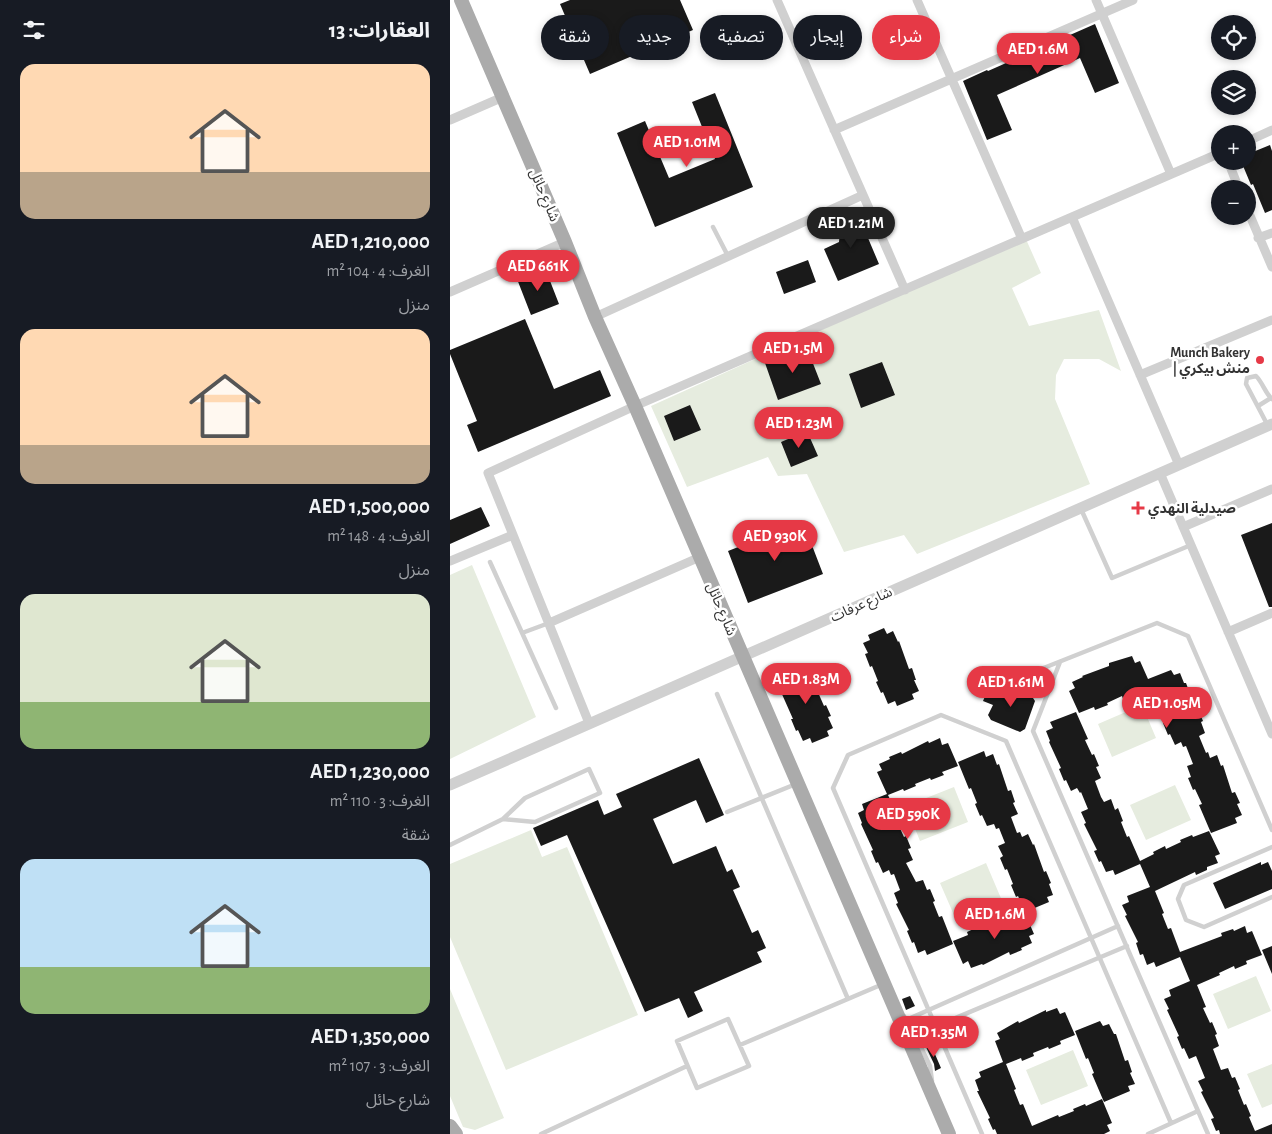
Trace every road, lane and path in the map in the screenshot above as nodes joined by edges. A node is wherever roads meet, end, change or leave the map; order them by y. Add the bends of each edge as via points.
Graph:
1 (461, 0) edge
2 (777, 0) edge
3 (917, 0) edge
4 (1096, 0) edge
5 (1133, 0) edge
6 (1102, 14) junction
7 (952, 80) junction
8 (503, 97) junction
9 (450, 120) edge
10 (834, 130) junction
11 (1272, 130) edge
12 (1256, 137) edge
13 (1211, 157) edge
14 (1171, 174) junction
15 (863, 195) junction
16 (1072, 217) junction
17 (1253, 225) edge
18 (713, 226) dead end
19 (1272, 232) edge
20 (1258, 238) junction
21 (1022, 239) junction
22 (565, 242) junction
23 (728, 256) junction
24 (1272, 267) edge
25 (905, 290) junction
26 (450, 292) edge
27 (595, 317) junction
28 (1272, 320) edge
29 (1140, 375) junction
30 (1271, 399) edge
31 (635, 406) junction
32 (1258, 406) junction
33 (1270, 425) edge
34 (1179, 465) junction
35 (1160, 473) junction
36 (1272, 489) edge
37 (1081, 508) junction
38 (1183, 527) junction
39 (513, 535) junction
40 (1191, 545) junction
41 (700, 556) junction
42 (450, 561) edge
43 (490, 562) dead end
44 (1271, 615) edge
45 (549, 623) junction
46 (1228, 632) junction
47 (522, 633) junction
48 (742, 656) junction
49 (1060, 662) junction
50 (1031, 673) dead end
51 (717, 694) dead end
52 (556, 708) dead end
53 (589, 723) junction
54 (1272, 734) edge
55 (798, 783) junction
56 (450, 785) edge
57 (762, 798) junction
58 (727, 812) dead end
59 (503, 819) junction
60 (1272, 830) edge
61 (450, 844) edge
62 (1272, 847) edge
63 (1272, 897) edge
64 (1118, 926) junction
65 (1091, 937) junction
66 (1126, 946) junction
67 (1100, 958) junction
68 (878, 970) junction
69 (884, 984) junction
70 (848, 999) junction
71 (929, 1009) junction
72 (936, 1027) junction
73 (740, 1045) junction
74 (687, 1066) junction
75 (935, 1102) junction
76 (1198, 1111) junction
77 (1171, 1123) junction
78 (450, 1126) edge
79 (456, 1134) edge
80 (541, 1134) edge
81 (949, 1134) edge
82 (982, 1134) edge
83 (1148, 1134) edge
84 (1208, 1134) edge

1 - 8 main road, شارع حائل
2 - 10 street
3 - 7 street
4 - 6 street
5 - 6 street
6 - 7 street
6 - 14 street
7 - 10 street
7 - 21 street
8 - 9 street
8 - 22 main road, شارع حائل
10 - 15 street
11 - 12 street
13 - 14 street
14 - 16 street
15 - 23 street
15 - 25 street
16 - 21 street
16 - 29 street
17 - 20 street
18 - 23 lane
19 - 20 street
20 - 24 street
21 - 25 street
22 - 26 street
22 - 27 main road, شارع حائل
23 - 27 street
25 - 31 street
27 - 31 main road, شارع حائل
28 - 29 street
29 - 34 street
30 - 32 lane
30 - 32 lane via 1256,376 1248,378 1246,384
31 - 39 street via 488,473
31 - 41 main road, شارع حائل
32 - 33 lane
33 - 34 street, شارع عرفات
34 - 35 street, شارع عرفات
35 - 37 street, شارع عرفات
35 - 38 street
36 - 38 street
37 - 40 lane via 1112,578
37 - 48 street, شارع عرفات
38 - 40 street
39 - 42 street
39 - 45 street
40 - 46 street
41 - 45 street
41 - 48 main road, شارع حائل
43 - 47 lane
44 - 46 street
45 - 47 lane
45 - 53 street
46 - 54 street
47 - 52 lane
48 - 53 street, شارع عرفات
48 - 55 main road, شارع حائل
49 - 50 lane
49 - 60 lane via 1157,623 1188,636
49 - 64 lane via 1034,730
51 - 57 lane
53 - 56 street, شارع عرفات
55 - 57 lane
55 - 68 main road, شارع حائل
57 - 58 lane
57 - 70 lane
59 - 59 lane via 525,798 589,769 600,793 535,822
59 - 61 lane
62 - 63 lane via 1184,885 1178,899 1186,920 1204,927
64 - 65 lane
64 - 66 lane
65 - 67 lane
65 - 71 lane
65 - 71 lane via 1006,741 941,715 848,755 833,788
66 - 67 lane
66 - 76 lane
67 - 72 lane
67 - 77 lane
68 - 69 main road, شارع حائل
68 - 71 lane via 906,1020
69 - 70 lane
69 - 75 main road, شارع حائل
70 - 73 lane
71 - 72 lane
72 - 75 lane via 915,1035 930,1066
72 - 82 lane
73 - 74 lane via 749,1066 697,1088
73 - 74 lane via 728,1019 677,1041
74 - 80 lane
75 - 81 main road, شارع حائل
76 - 77 lane
76 - 84 lane
77 - 83 lane
78 - 79 main road

